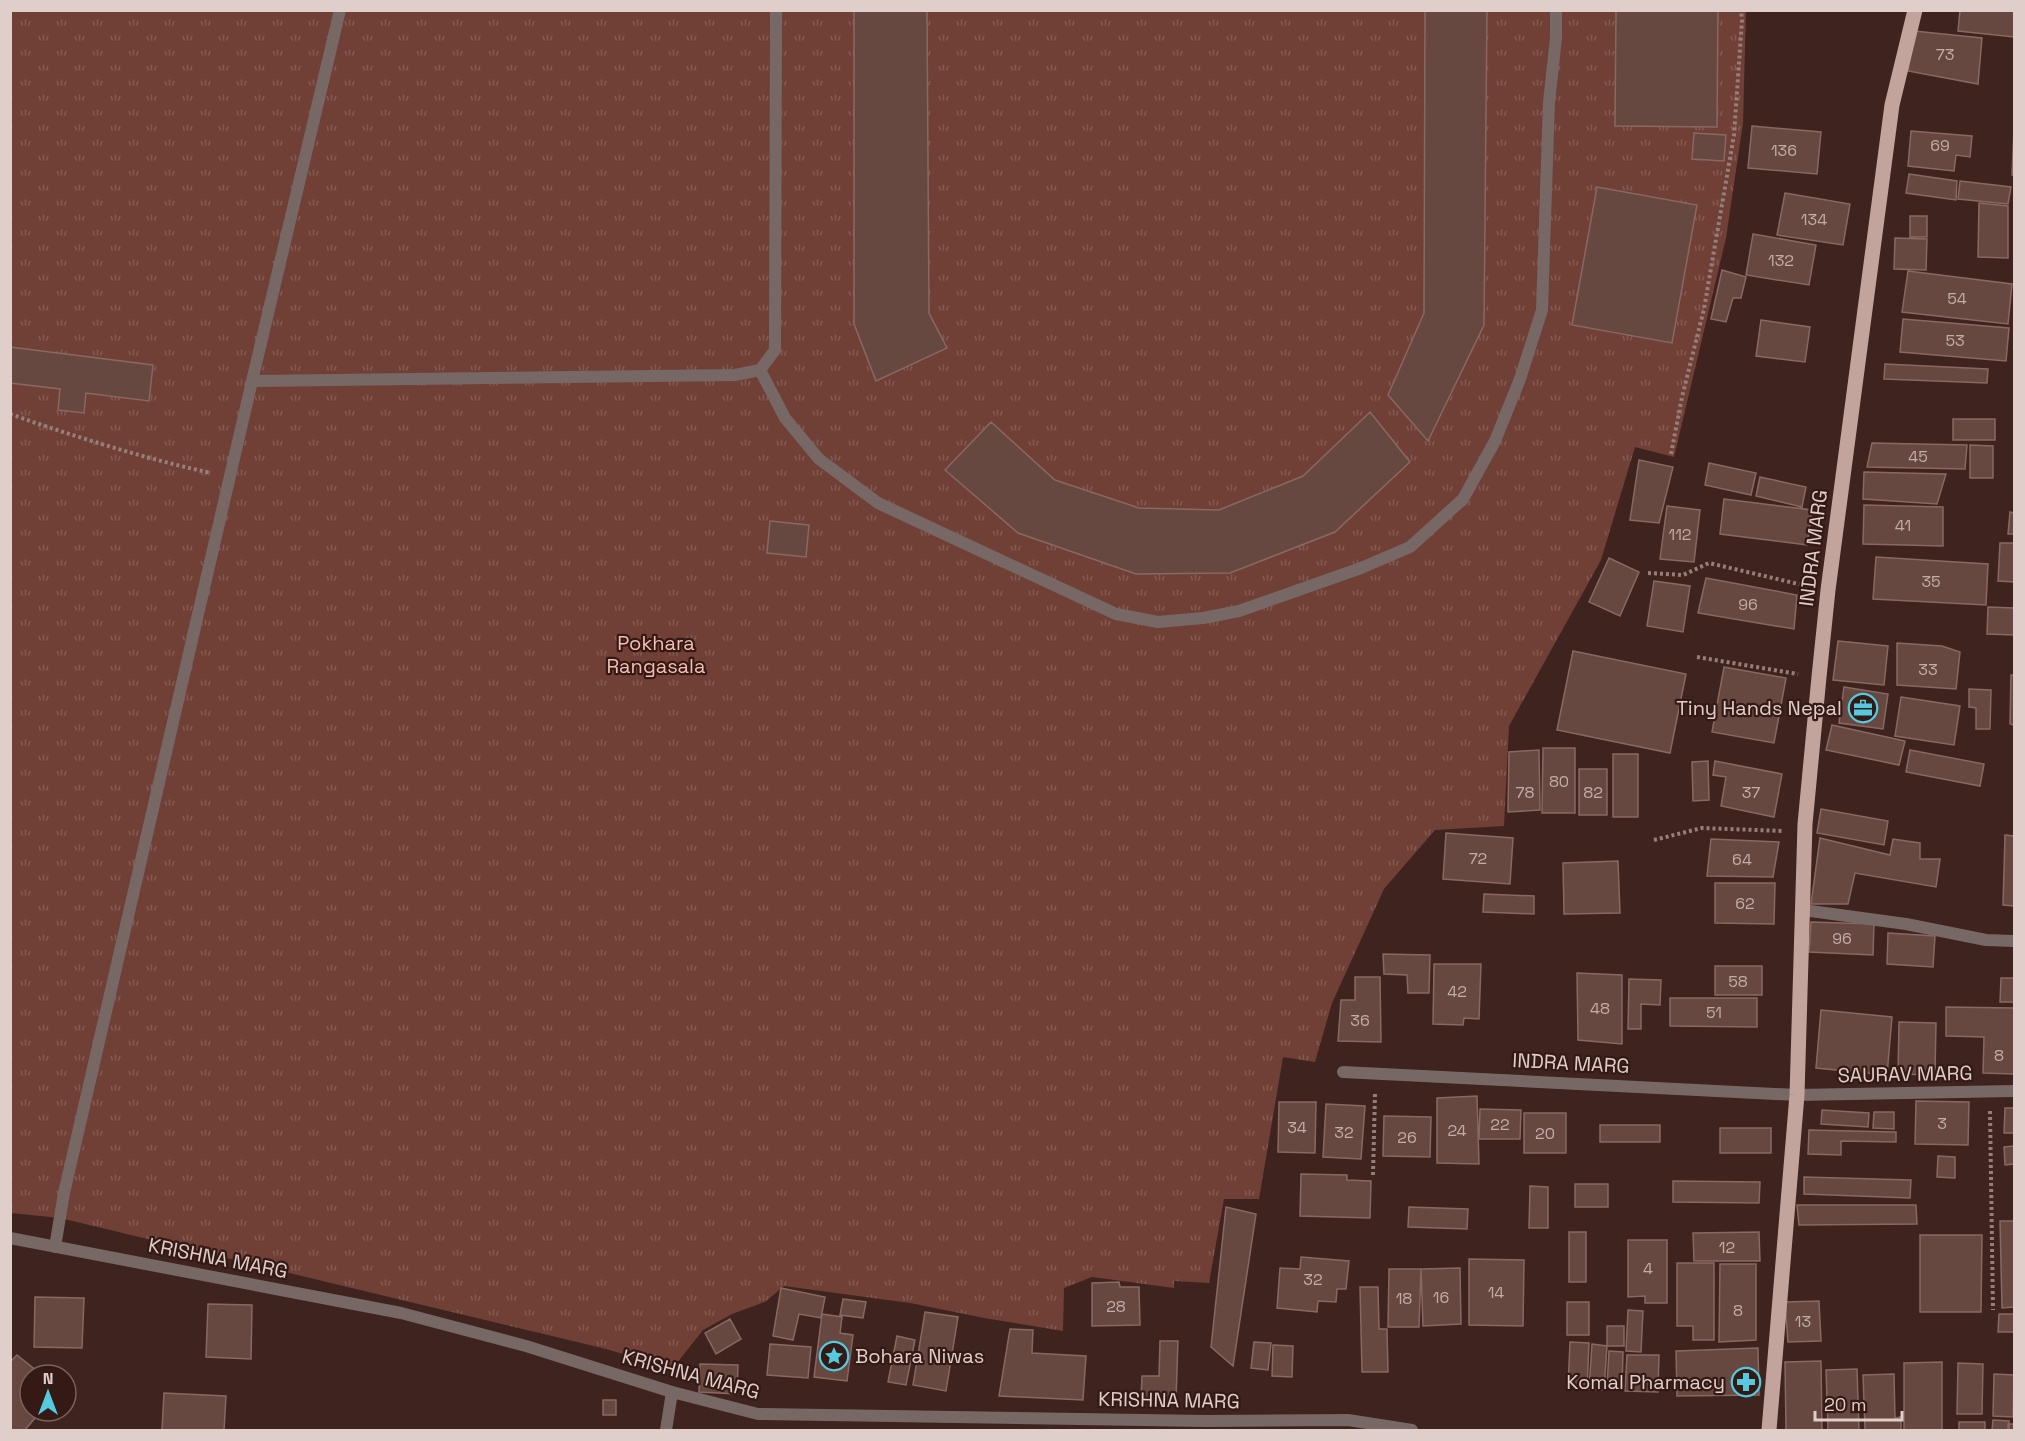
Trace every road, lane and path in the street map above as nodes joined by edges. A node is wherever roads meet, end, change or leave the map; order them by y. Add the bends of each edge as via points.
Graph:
1 (340, 10) edge
2 (776, 10) edge
3 (1556, 10) edge
4 (1741, 10) edge
5 (1915, 10) edge
6 (760, 370) junction
7 (252, 381) junction
8 (10, 414) edge
9 (1671, 454) dead end
10 (229, 477) junction
11 (1648, 573) dead end
12 (1828, 590) junction
13 (1697, 657) dead end
14 (1819, 677) junction
15 (1805, 832) junction
16 (1654, 840) dead end
17 (1803, 910) junction
18 (2014, 941) edge
19 (1343, 1072) dead end
20 (1376, 1074) junction
21 (2014, 1091) edge
22 (1990, 1092) junction
23 (1797, 1095) junction
24 (1372, 1175) dead end
25 (10, 1238) edge
26 (55, 1247) junction
27 (1993, 1310) dead end
28 (672, 1392) junction
29 (666, 1431) edge
30 (1412, 1431) edge
31 (1769, 1431) edge

1 - 7 street
2 - 6 street via 776,350
3 - 6 street via 1542,310 1495,441 1463,499 1410,547 1239,611 1158,622 1116,614 878,503 819,459 785,418
4 - 9 path via 1734,135 1704,309
5 - 12 main road, INDRA MARG via 1892,105
6 - 7 street via 735,375
7 - 10 street
8 - 10 path via 166,463
10 - 26 street via 64,1192
11 - 12 path via 1683,575 1709,563
12 - 14 main road, INDRA MARG
13 - 14 path
14 - 15 main road, INDRA MARG
15 - 16 path via 1702,828
15 - 17 main road, INDRA MARG
17 - 18 street via 1986,940
17 - 23 main road, INDRA MARG
19 - 20 street, INDRA MARG
20 - 23 street, INDRA MARG
20 - 24 path
21 - 22 street, SAURAV MARG
22 - 23 street, SAURAV MARG
22 - 27 path
23 - 31 main road, INDRA MARG
25 - 26 street, KRISHNA MARG
26 - 28 street, KRISHNA MARG via 400,1313 526,1346
28 - 29 street
28 - 30 street, KRISHNA MARG via 758,1414 1348,1420

